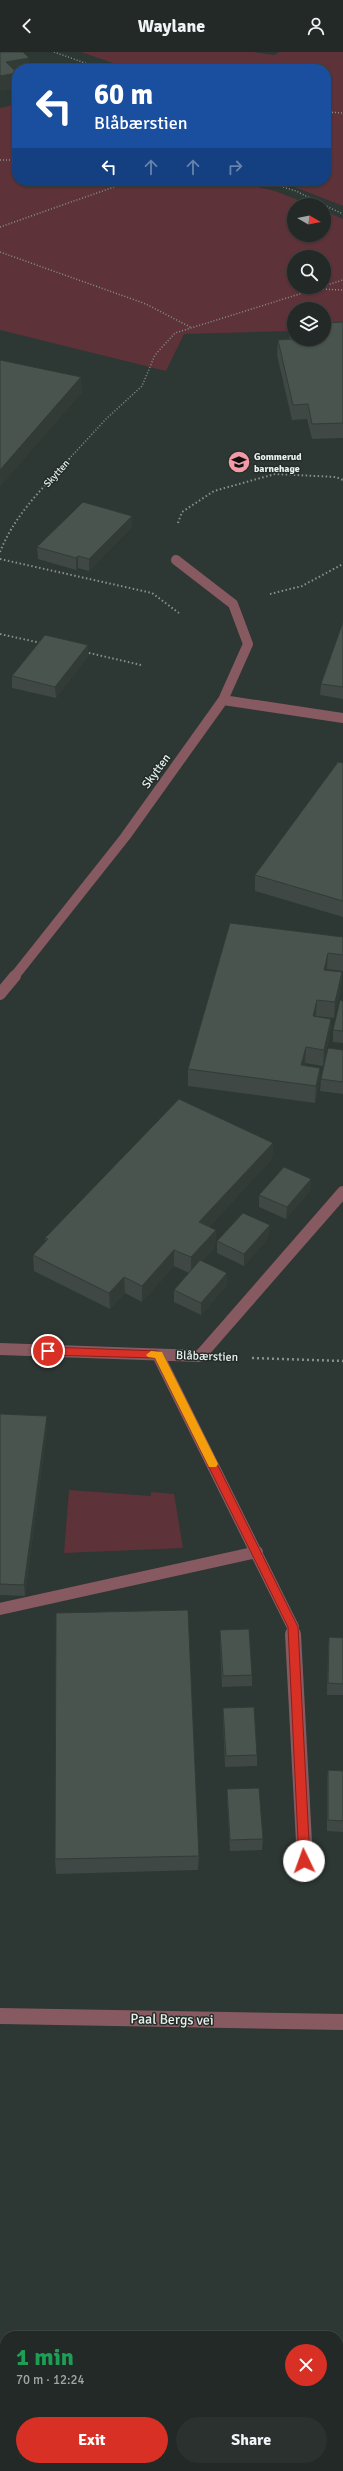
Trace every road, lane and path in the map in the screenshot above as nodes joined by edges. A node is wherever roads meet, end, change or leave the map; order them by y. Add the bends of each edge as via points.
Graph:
1 (54, 52) edge
2 (88, 64) edge
3 (331, 113) edge
4 (334, 113) junction
5 (343, 113) edge
6 (331, 114) edge
7 (0, 160) edge
8 (12, 160) edge
9 (117, 186) edge
10 (278, 186) edge
11 (309, 198) edge
12 (331, 208) edge
13 (343, 214) edge
14 (0, 227) edge
15 (0, 252) edge
16 (343, 280) edge
17 (331, 284) edge
18 (331, 290) edge
19 (343, 290) edge
20 (302, 294) edge
21 (193, 328) junction
22 (343, 480) edge
23 (0, 552) edge
24 (0, 559) edge
25 (176, 560) joint
26 (343, 564) edge
27 (233, 604) junction
28 (182, 616) dead end
29 (0, 634) edge
30 (45, 644) edge
31 (83, 652) edge
32 (141, 665) dead end
33 (223, 700) junction
34 (343, 718) edge
35 (0, 994) edge
36 (343, 1192) edge
37 (0, 1350) edge
38 (158, 1355) junction
39 (200, 1356) junction
40 (343, 1361) edge
41 (256, 1552) junction
42 (0, 1609) edge
43 (304, 1861) dead end
44 (0, 2016) edge
45 (343, 2022) edge

1 - 2 path
3 - 4 path
4 - 5 path
4 - 6 path
7 - 8 path
9 - 14 path
10 - 11 path
12 - 13 path
15 - 21 path via 146,304
16 - 17 path
18 - 19 path
20 - 21 path, Skytten
21 - 23 path, Skytten via 175,333 155,355 142,386 106,419 23,510 8,532
22 - 25 path via 336,477 275,474 214,491 182,512 176,529
24 - 28 path via 152,593
25 - 27 street
26 - 27 path via 302,586
27 - 33 street, Skytten via 248,644
29 - 30 path
31 - 32 path
33 - 34 street
33 - 35 street, Skytten via 125,837
36 - 39 street
37 - 38 street, Blåbærstien
38 - 39 street, Blåbærstien
38 - 41 street
39 - 40 path, Blåbærstien
41 - 42 street
41 - 43 street via 293,1627
44 - 45 street, Paal Bergs vei

